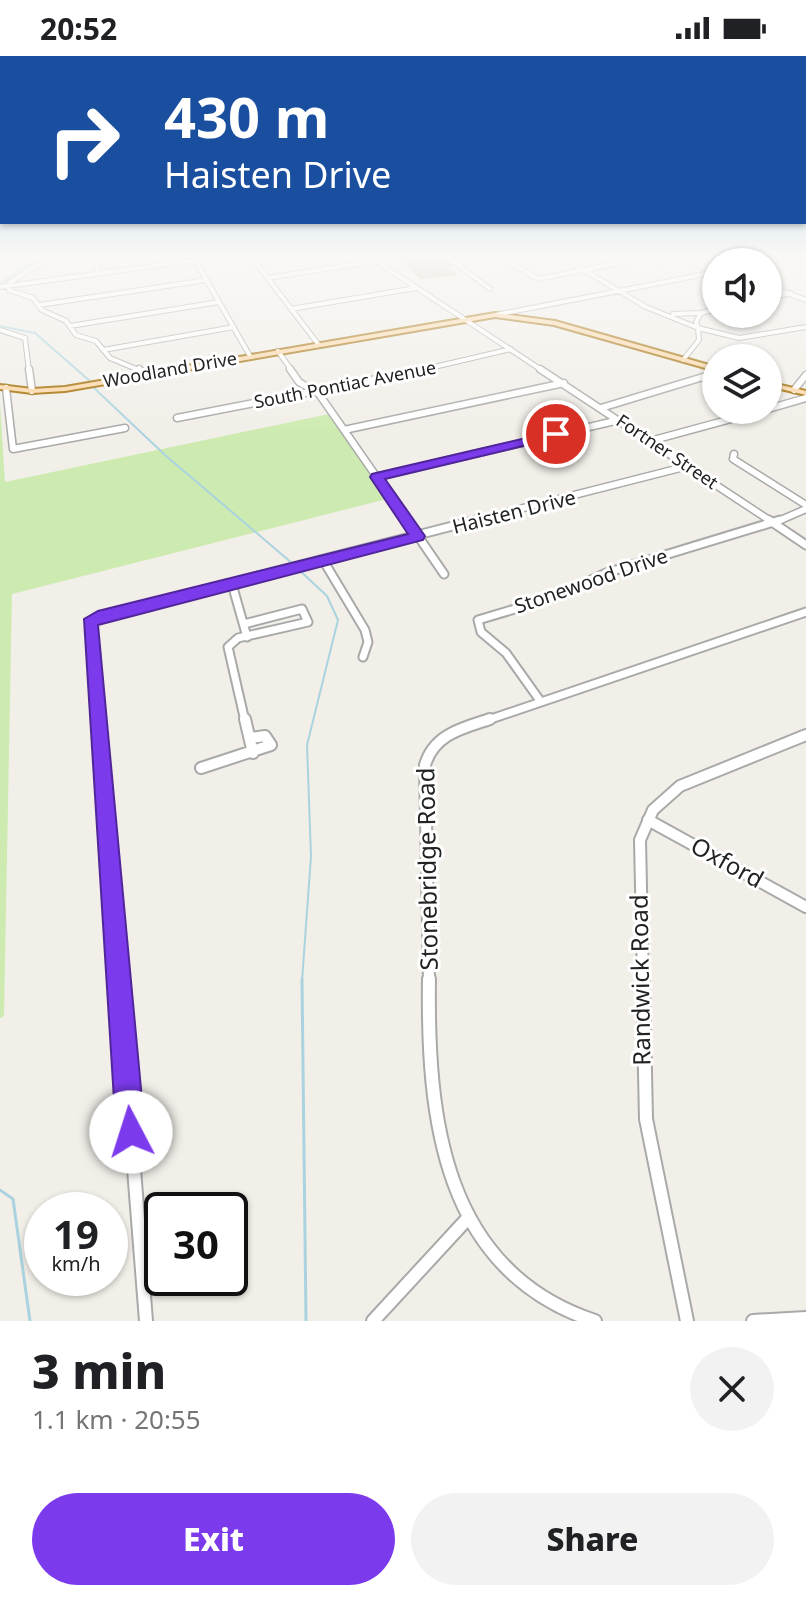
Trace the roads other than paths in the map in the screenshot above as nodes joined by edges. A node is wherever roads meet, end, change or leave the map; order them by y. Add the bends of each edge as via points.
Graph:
1 (52, 314) edge
2 (144, 314) edge
3 (226, 314) edge
4 (295, 314) edge
5 (457, 314) edge
6 (500, 314) edge
7 (522, 314) edge
8 (664, 314) edge
9 (700, 314) edge
10 (495, 315) junction
11 (463, 318) junction
12 (529, 318) junction
13 (70, 326) junction
14 (234, 327) junction
15 (806, 327) edge
16 (698, 328) junction
17 (0, 330) edge
18 (719, 337) junction
19 (700, 339) junction
20 (318, 344) junction
21 (511, 349) junction
22 (103, 350) junction
23 (278, 351) junction
24 (250, 356) junction
25 (683, 360) junction
26 (702, 366) edge
27 (145, 375) junction
28 (806, 375) edge
29 (702, 376) edge
30 (564, 383) junction
31 (782, 387) edge
32 (3, 388) edge
33 (794, 390) junction
34 (32, 391) junction
35 (315, 391) junction
36 (806, 396) edge
37 (782, 404) edge
38 (601, 408) junction
39 (177, 418) dead end
40 (619, 420) junction
41 (714, 424) edge
42 (125, 428) dead end
43 (344, 430) junction
44 (650, 441) junction
45 (734, 454) dead end
46 (688, 466) junction
47 (376, 477) junction
48 (806, 507) edge
49 (774, 523) junction
50 (418, 536) junction
51 (806, 545) edge
52 (323, 560) junction
53 (444, 574) dead end
54 (232, 584) junction
55 (806, 612) edge
56 (244, 624) junction
57 (247, 637) junction
58 (363, 657) dead end
59 (541, 702) junction
60 (806, 735) edge
61 (250, 738) junction
62 (253, 753) junction
63 (201, 768) dead end
64 (648, 820) junction
65 (806, 907) edge
66 (468, 1218) junction
67 (806, 1318) edge
68 (146, 1321) edge
69 (373, 1321) edge
70 (595, 1321) edge
71 (687, 1321) edge
72 (753, 1321) edge

1 - 13 street
2 - 13 street
3 - 14 street
4 - 20 street
5 - 11 street, Fortner Street
6 - 10 street, Woodland Drive
7 - 12 main road
8 - 16 street
9 - 16 street
10 - 11 main road, Woodland Drive
10 - 12 main road
11 - 20 main road, Woodland Drive
11 - 21 street, Fortner Street
12 - 25 main road
13 - 22 street
14 - 22 street
14 - 24 street
15 - 18 street via 755,339
16 - 18 street
16 - 19 street
17 - 34 street via 25,338
18 - 19 street
19 - 25 street
20 - 23 main road, Woodland Drive
21 - 30 street, Fortner Street
21 - 35 street, South Pontiac Avenue
22 - 27 street
23 - 24 main road, Woodland Drive
23 - 35 street via 299,382
24 - 27 main road, Woodland Drive
25 - 26 main road
27 - 34 main road, Woodland Drive
28 - 33 street
29 - 38 street
30 - 38 street, Fortner Street
30 - 43 street
31 - 33 main road
32 - 34 main road, Woodland Drive
32 - 42 street via 13,449
33 - 36 main road
35 - 39 street, South Pontiac Avenue
35 - 43 street
36 - 37 street
38 - 40 street, Fortner Street
40 - 44 street, Fortner Street
40 - 47 street
41 - 44 street
43 - 47 street
44 - 46 street, Fortner Street
45 - 48 street via 733,459
46 - 49 street, Fortner Street
46 - 50 street, Haisten Drive
47 - 50 street
48 - 49 street, Stonewood Drive
49 - 51 street, Fortner Street
49 - 59 street, Stonewood Drive via 606,573 555,597 478,620 481,632 506,653
50 - 52 street, Haisten Drive
50 - 53 street
52 - 54 street, Haisten Drive
52 - 58 street via 365,630
54 - 56 street
54 - 68 street, Haisten Drive via 98,617 89,625
55 - 59 street, Stonebridge Road
56 - 57 street
56 - 57 street via 302,609 308,622
57 - 61 street via 231,642 227,651
59 - 66 street, Stonebridge Road via 448,734 435,743 425,763 432,1117 444,1166
60 - 64 street, Randwick Road via 680,786 661,800
61 - 62 street
61 - 62 street via 265,736 271,742 268,749
62 - 63 street
64 - 65 street, Oxford
64 - 71 street, Randwick Road via 639,853 643,1082 652,1158
66 - 69 street
66 - 70 street, Stonebridge Road via 495,1256 526,1286 564,1311
67 - 72 street

